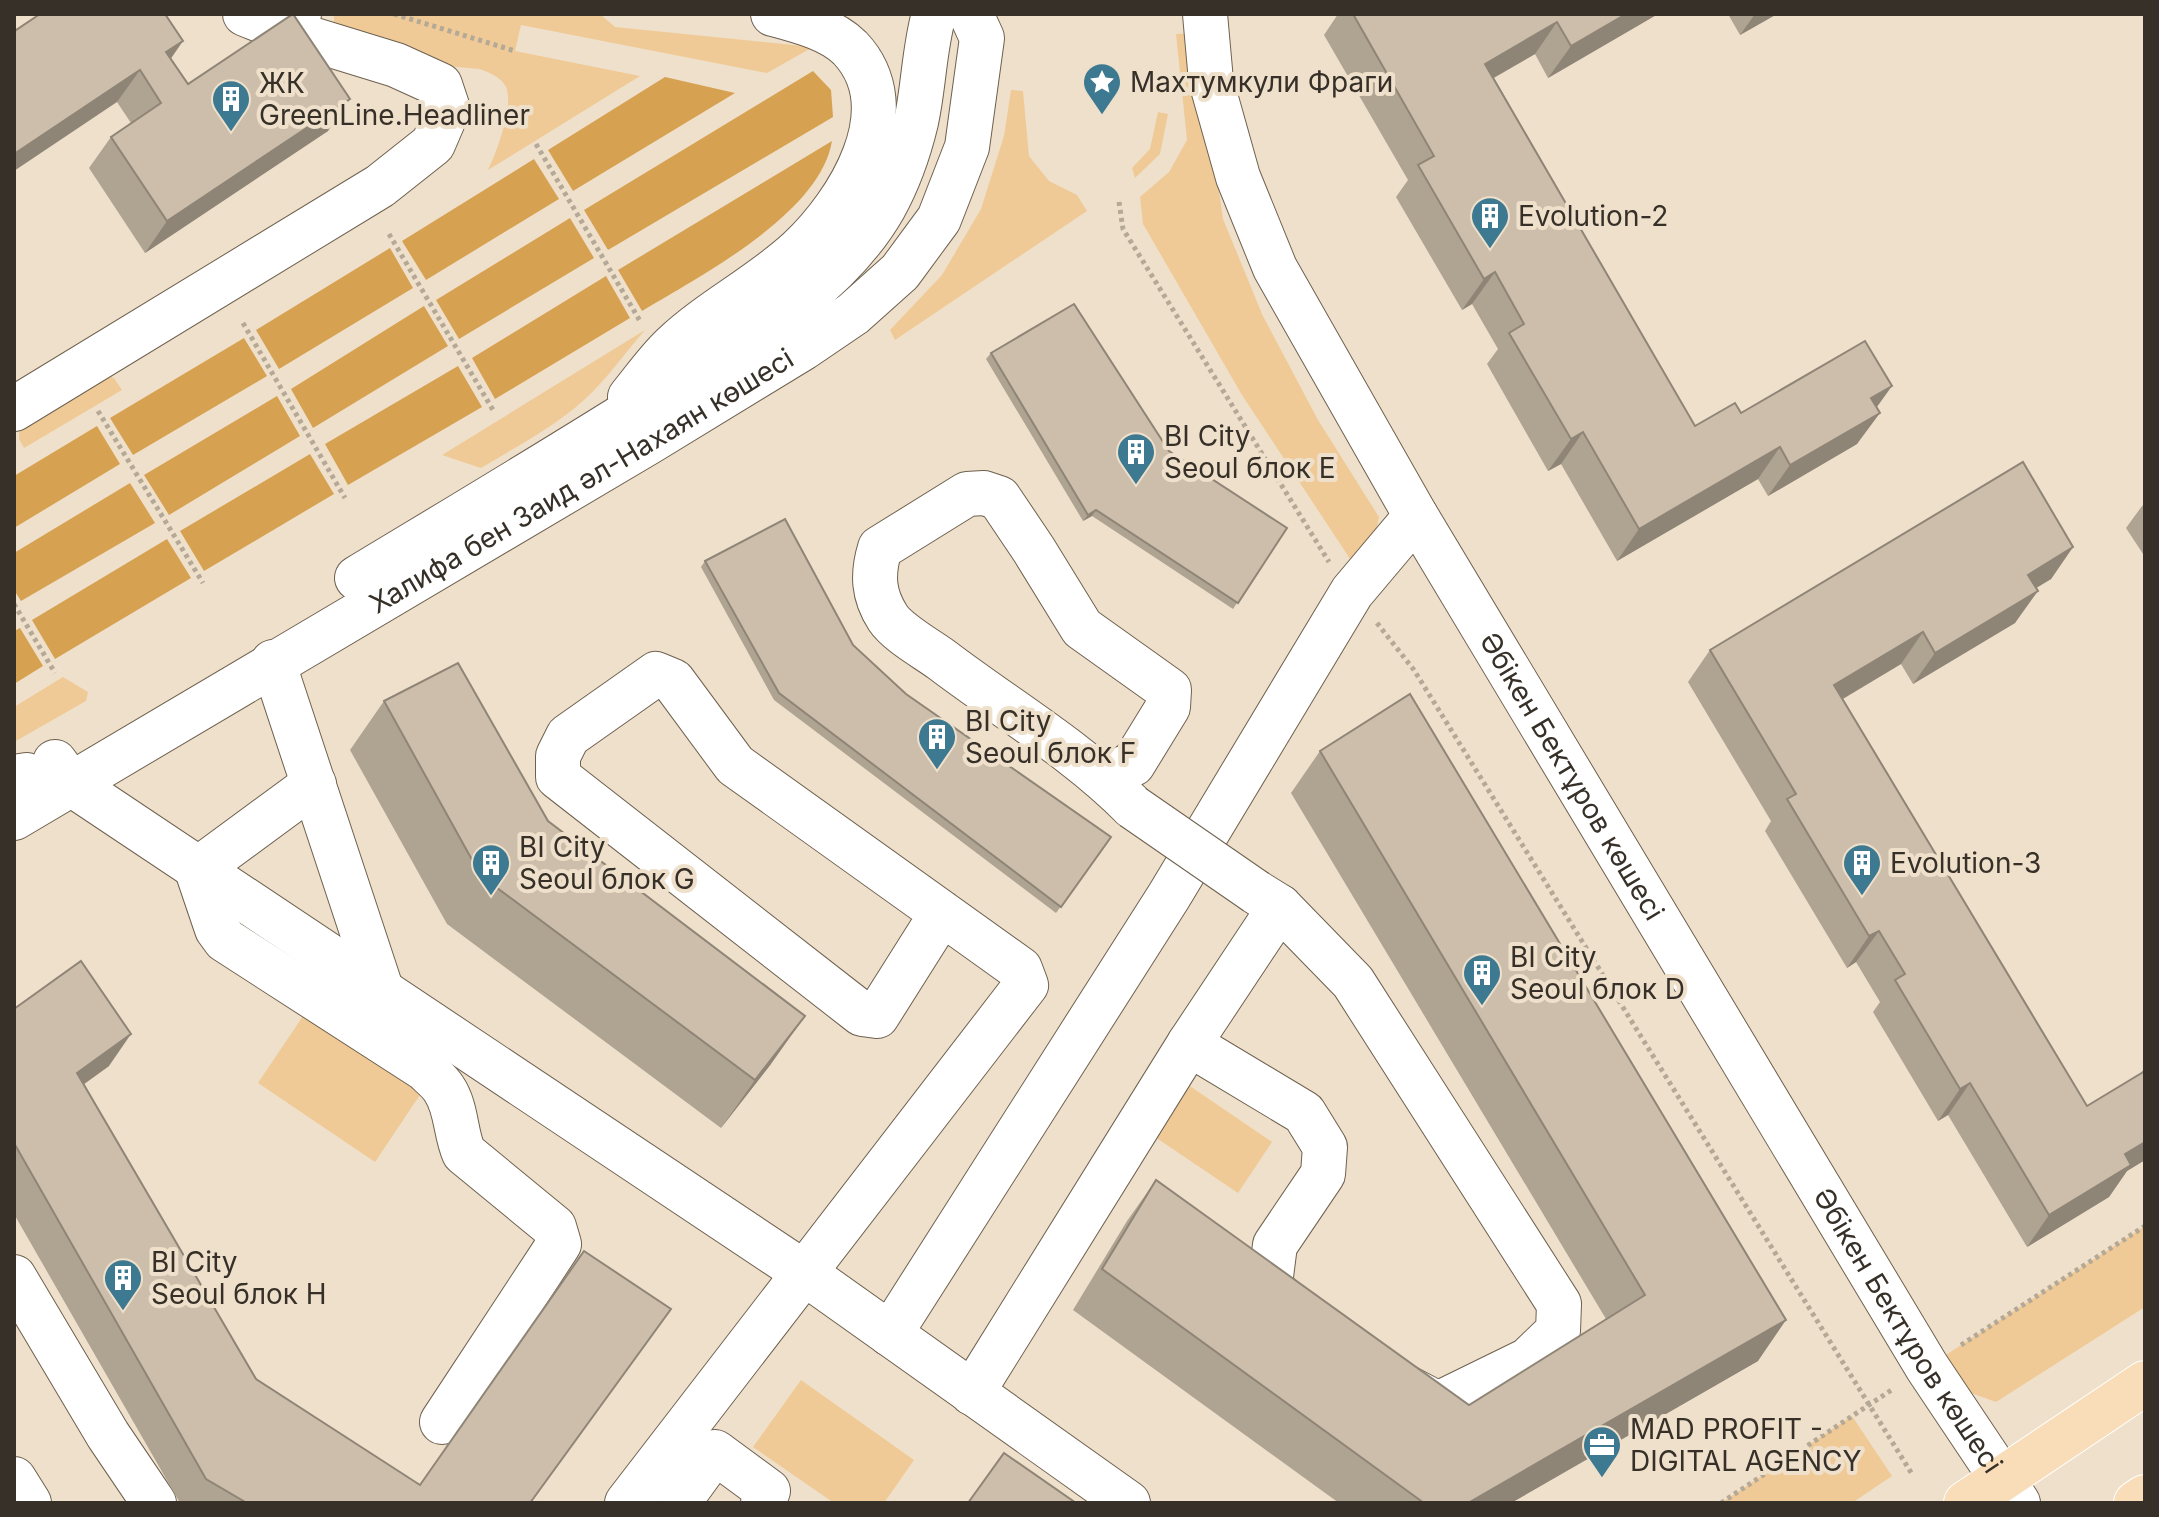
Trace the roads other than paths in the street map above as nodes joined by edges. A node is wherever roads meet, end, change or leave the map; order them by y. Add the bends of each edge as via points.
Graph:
1 (245, 14) edge
2 (773, 14) edge
3 (934, 14) edge
4 (971, 14) edge
5 (1205, 14) edge
6 (297, 24) edge
7 (14, 409) edge
8 (569, 451) junction
9 (1416, 516) junction
10 (273, 662) junction
11 (36, 775) edge
12 (314, 784) junction
13 (1118, 792) junction
14 (14, 818) edge
15 (197, 870) junction
16 (1268, 900) junction
17 (942, 913) junction
18 (382, 992) junction
19 (1189, 1044) junction
20 (803, 1272) junction
21 (14, 1277) edge
22 (890, 1334) junction
23 (1327, 1335) edge
24 (1365, 1360) edge
25 (2145, 1383) edge
26 (972, 1393) junction
27 (442, 1422) dead end
28 (14, 1479) edge
29 (2010, 1491) edge
30 (2145, 1497) edge
31 (29, 1503) edge
32 (154, 1503) edge
33 (627, 1503) edge
34 (678, 1503) edge
35 (763, 1503) edge
36 (1128, 1503) edge
37 (1966, 1503) edge
38 (2136, 1503) edge

1 - 6 street
2 - 8 street via 823,30 850,48 867,73 875,119 853,183 799,249 672,346 629,398
3 - 8 street, Халифа бен Заид әл-Нахаян көшесі via 916,121 902,169 864,239 840,266 757,331
4 - 10 street, Халифа бен Заид әл-Нахаян көшесі via 982,38 967,147 939,219 900,272 853,314 803,348
5 - 9 street, Әбікен Бектұров көшесі via 1211,81 1255,224
6 - 7 street via 440,85 448,109 433,144 380,186
8 - 11 street, Халифа бен Заид әл-Нахаян көшесі
9 - 22 street via 1352,592 1169,896
9 - 29 street, Әбікен Бектұров көшесі via 1927,1367
10 - 11 street, Халифа бен Заид әл-Нахаян көшесі
10 - 12 street
11 - 14 street, Халифа бен Заид әл-Нахаян көшесі
11 - 15 street
12 - 15 street
12 - 18 street
13 - 13 street via 1168,707 1169,690 1082,628 999,498 967,494 880,548 875,590 889,620
13 - 16 street, bridge
15 - 18 street
15 - 27 street via 225,940 425,1069 444,1089 464,1153 554,1227 559,1244
16 - 19 street
16 - 24 street via 1353,982 1559,1304 1558,1331 1528,1360 1438,1404
17 - 17 street via 877,1016 862,1014 558,777 558,756 568,736 656,674 664,677 673,681 735,765
17 - 20 street via 1020,969 1026,985
18 - 20 street
19 - 23 street via 1304,1113 1325,1147 1323,1174 1275,1245 1270,1284 1289,1309
19 - 26 street
20 - 22 street
20 - 33 street
21 - 32 street
22 - 26 street
25 - 29 main road
26 - 36 street
28 - 31 street
29 - 37 main road
30 - 38 main road
34 - 35 street via 715,1452 768,1491

